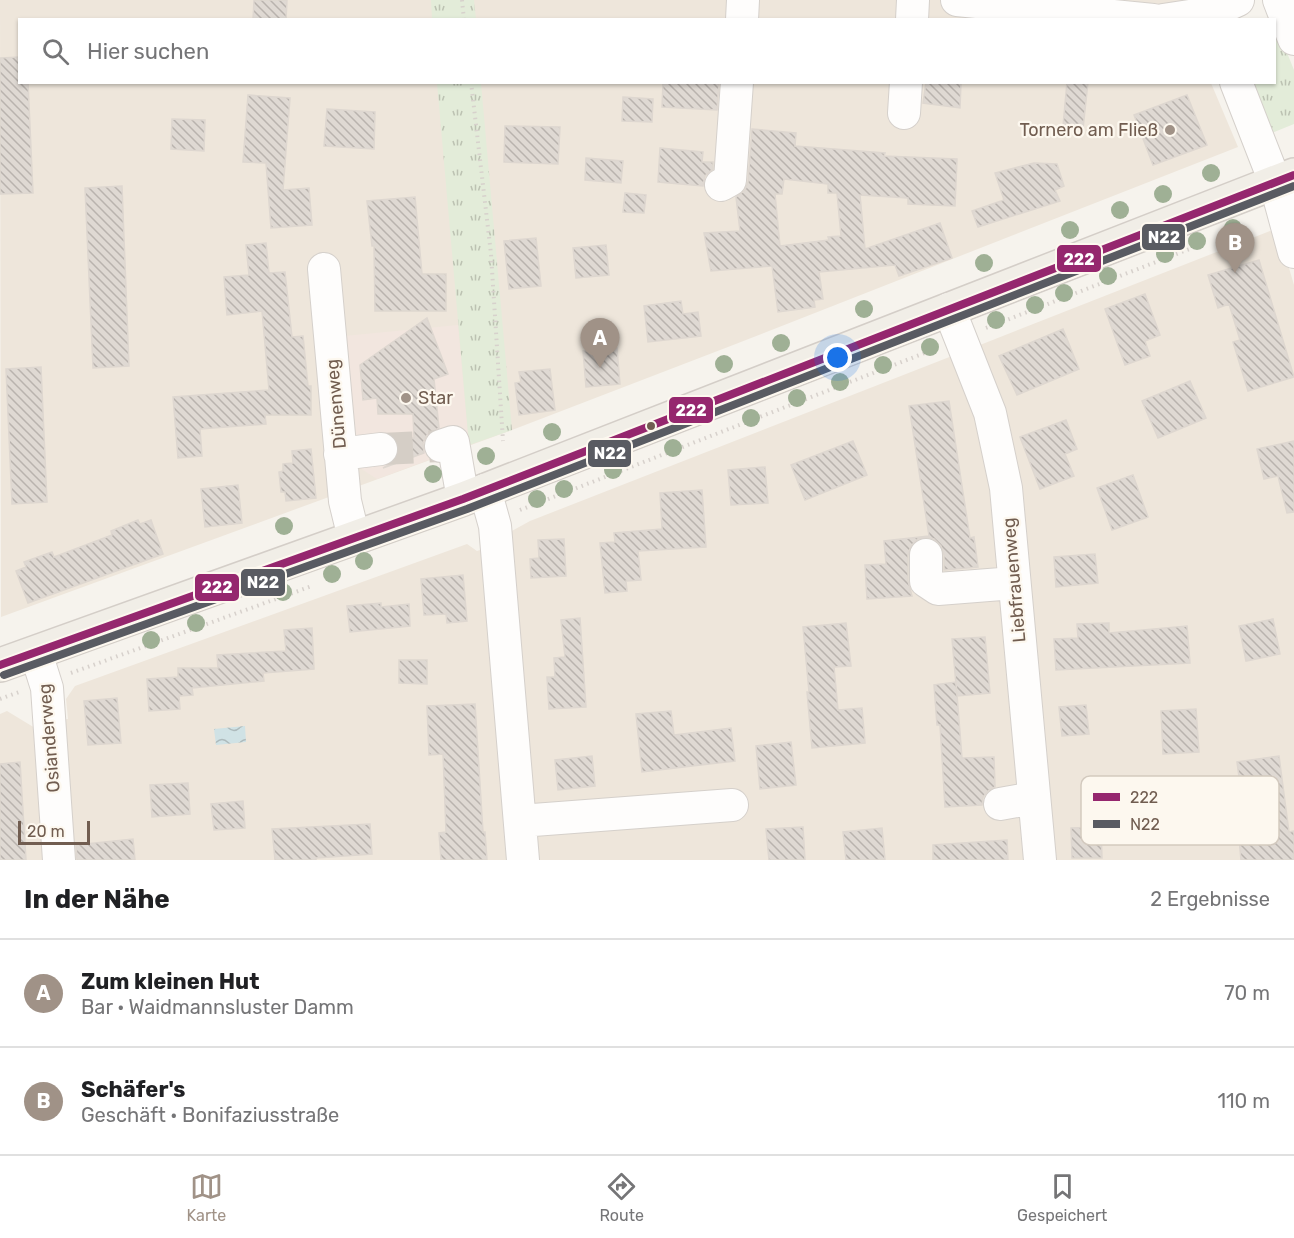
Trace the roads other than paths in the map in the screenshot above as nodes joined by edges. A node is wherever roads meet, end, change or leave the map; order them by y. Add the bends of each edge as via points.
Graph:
1 (743, 0) edge
2 (913, 0) edge
3 (957, 0) edge
4 (1238, 0) edge
5 (1279, 0) edge
6 (1209, 11) edge
7 (742, 18) edge
8 (912, 18) edge
9 (1133, 18) edge
10 (1173, 18) edge
11 (1294, 39) edge
12 (737, 84) edge
13 (1237, 84) edge
14 (1284, 178) edge
15 (721, 185) dead end
16 (1294, 252) edge
17 (324, 269) dead end
18 (949, 309) junction
19 (441, 446) tunnel mouth
20 (381, 449) tunnel mouth
21 (340, 454) junction
22 (474, 495) junction
23 (354, 538) junction
24 (926, 555) dead end
25 (1014, 583) junction
26 (36, 653) junction
27 (0, 665) edge
28 (1034, 798) junction
29 (1000, 804) dead end
30 (732, 805) dead end
31 (520, 820) junction
32 (59, 860) edge
33 (523, 860) edge
34 (1040, 860) edge

1 - 7 street
2 - 8 street
3 - 9 street
4 - 6 street
5 - 11 street
6 - 10 street
12 - 15 street via 730,180
13 - 14 street
14 - 16 street
14 - 18 main road
17 - 21 street, Dünenweg
18 - 22 main road
18 - 25 street, Liebfrauenweg via 990,413 1006,489
19 - 22 street via 453,442
20 - 21 street
21 - 23 street, Dünenweg
22 - 23 main road
22 - 31 street via 495,526
23 - 26 main road
24 - 25 street via 926,580 938,589
25 - 28 street, Liebfrauenweg
26 - 27 main road
26 - 32 street, Osianderweg via 47,688
28 - 29 street
28 - 34 street, Liebfrauenweg
30 - 31 street
31 - 33 street

